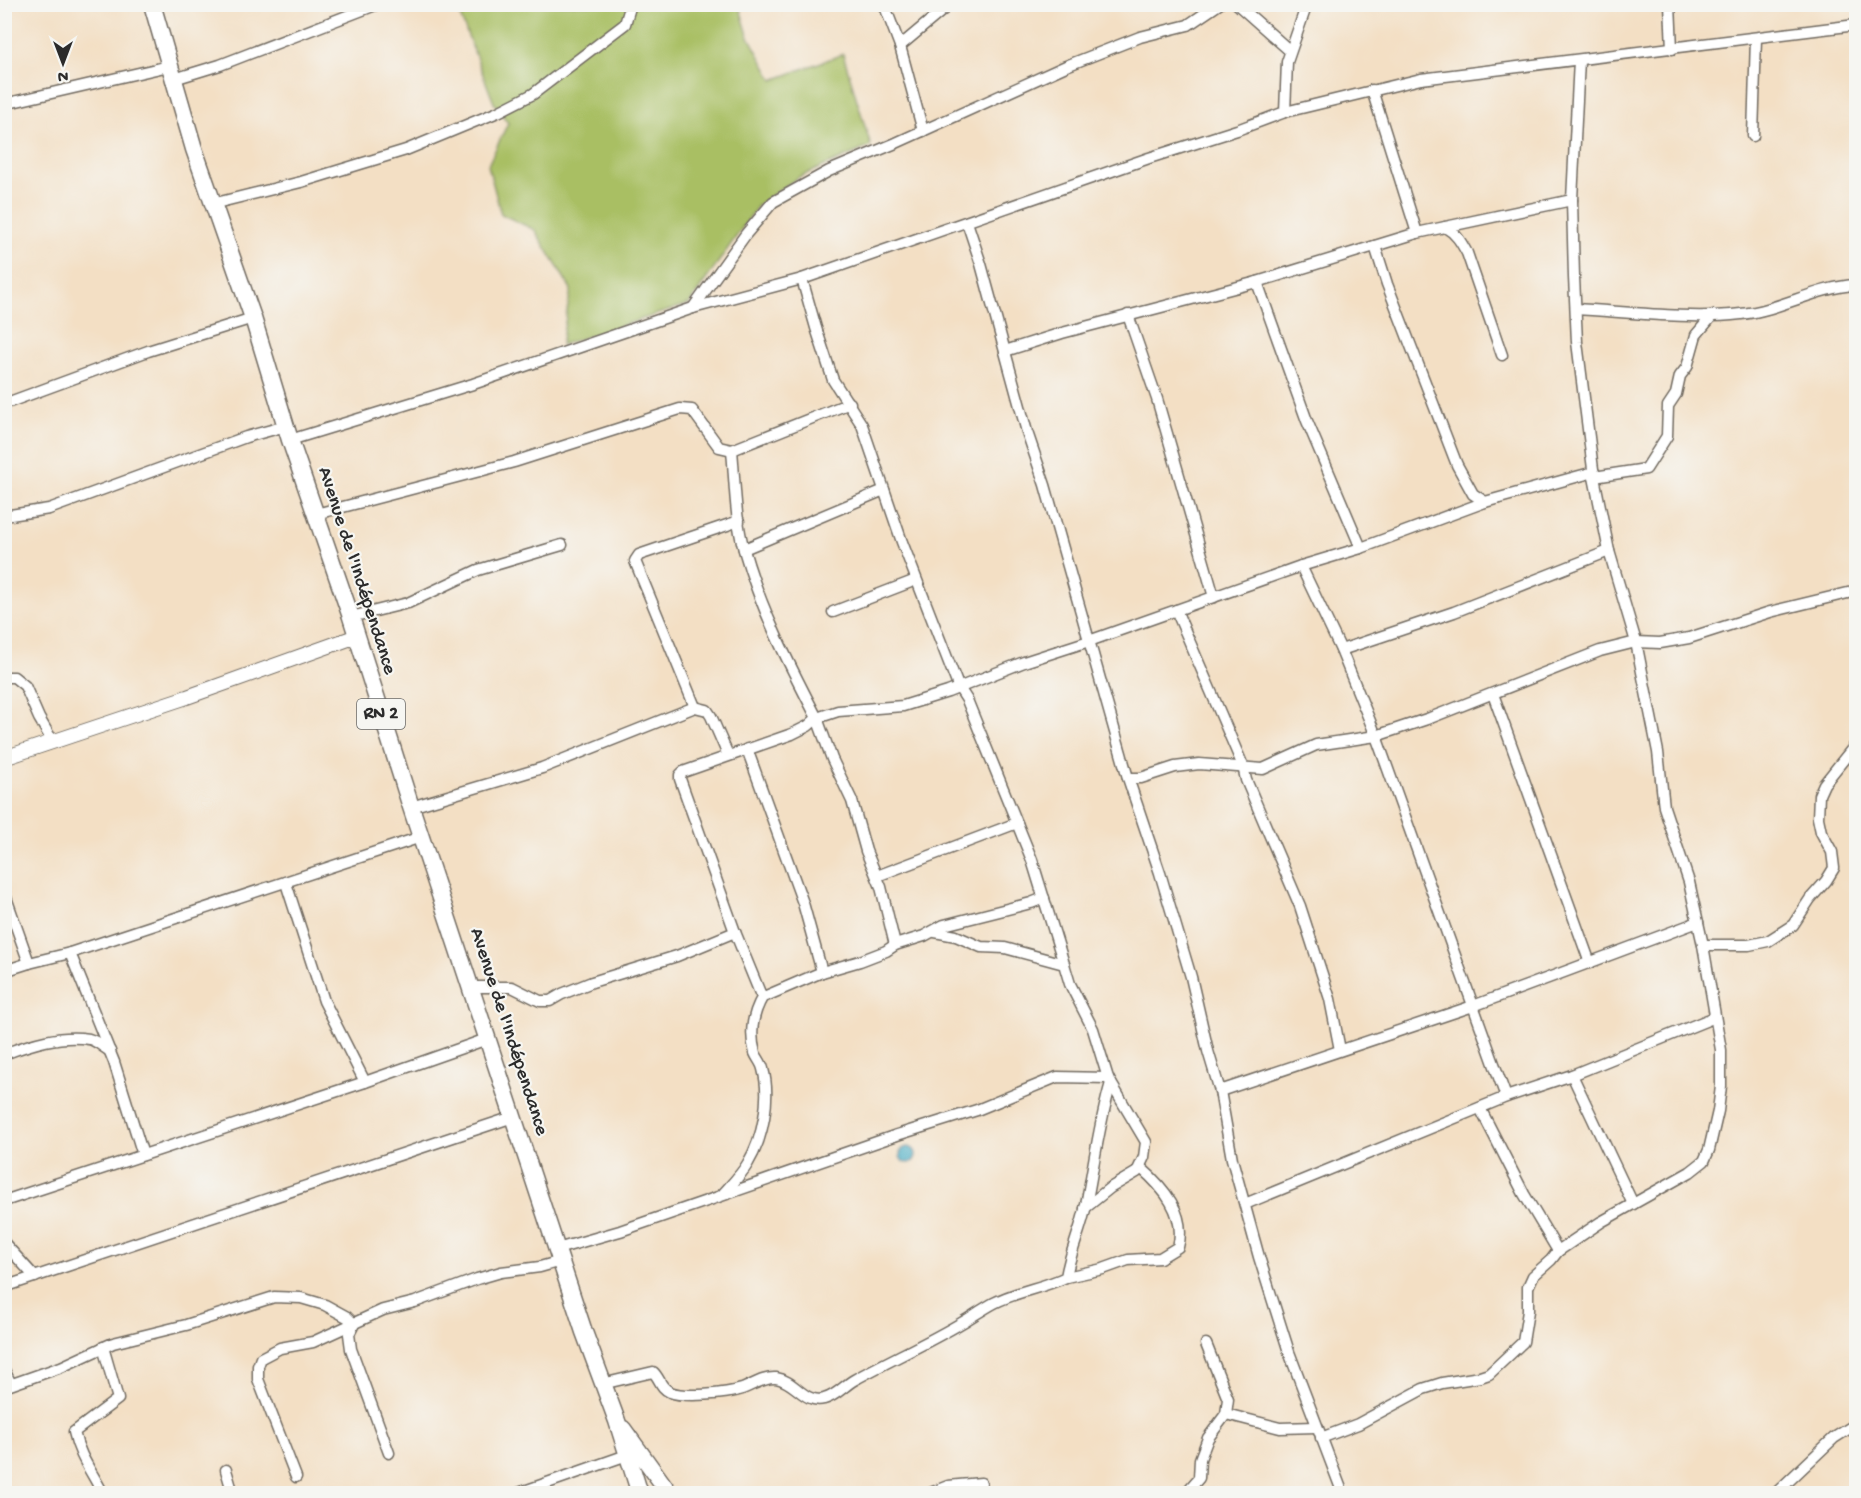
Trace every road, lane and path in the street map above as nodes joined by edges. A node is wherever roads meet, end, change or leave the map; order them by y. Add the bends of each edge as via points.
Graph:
1 (152, 4) edge
2 (378, 4) edge
3 (631, 4) edge
4 (884, 4) edge
5 (950, 4) edge
6 (1219, 4) edge
7 (1237, 4) edge
8 (1307, 4) edge
9 (1670, 4) edge
10 (1857, 26) edge
11 (1756, 38) junction
12 (900, 46) junction
13 (1672, 49) junction
14 (1290, 51) junction
15 (1580, 60) junction
16 (172, 72) junction
17 (1372, 90) junction
18 (4, 104) edge
19 (1285, 112) junction
20 (923, 131) junction
21 (1753, 136) dead end
22 (1572, 200) junction
23 (212, 204) junction
24 (967, 222) junction
25 (1445, 227) junction
26 (1417, 233) junction
27 (1375, 246) junction
28 (802, 279) junction
29 (1257, 282) junction
30 (1857, 285) edge
31 (693, 308) junction
32 (1576, 309) junction
33 (1128, 315) junction
34 (1713, 315) junction
35 (253, 318) junction
36 (1005, 351) junction
37 (1502, 355) dead end
38 (4, 404) edge
39 (850, 404) junction
40 (288, 433) junction
41 (732, 450) junction
42 (1594, 475) junction
43 (884, 490) junction
44 (1485, 502) junction
45 (316, 514) junction
46 (4, 516) edge
47 (739, 521) junction
48 (562, 545) dead end
49 (1361, 548) junction
50 (744, 549) junction
51 (1609, 551) junction
52 (1301, 566) junction
53 (916, 580) junction
54 (1857, 591) edge
55 (1214, 597) junction
56 (1176, 610) junction
57 (833, 612) dead end
58 (351, 617) junction
59 (357, 636) junction
60 (1089, 642) junction
61 (1636, 642) junction
62 (1341, 650) junction
63 (4, 677) edge
64 (958, 686) junction
65 (1493, 694) junction
66 (695, 707) junction
67 (817, 718) junction
68 (1376, 736) junction
69 (53, 742) junction
70 (1857, 744) edge
71 (747, 749) junction
72 (728, 755) junction
73 (4, 758) edge
74 (1243, 766) junction
75 (1128, 778) junction
76 (411, 807) junction
77 (1017, 823) junction
78 (421, 837) junction
79 (877, 876) junction
80 (286, 883) junction
81 (4, 892) edge
82 (1044, 898) junction
83 (1698, 922) junction
84 (735, 932) junction
85 (934, 932) junction
86 (895, 945) junction
87 (1703, 945) junction
88 (70, 953) junction
89 (29, 963) junction
90 (1590, 963) junction
91 (1064, 964) junction
92 (4, 971) edge
93 (822, 972) junction
94 (471, 987) junction
95 (763, 996) junction
96 (1473, 1006) junction
97 (1714, 1017) junction
98 (487, 1039) junction
99 (1340, 1050) junction
100 (110, 1051) junction
101 (4, 1054) edge
102 (1572, 1075) junction
103 (1109, 1080) junction
104 (364, 1082) junction
105 (1220, 1091) junction
106 (1506, 1097) junction
107 (1120, 1100) junction
108 (1105, 1108) junction
109 (1480, 1108) junction
110 (513, 1117) junction
111 (143, 1155) junction
112 (1140, 1167) junction
113 (721, 1196) junction
114 (4, 1201) edge
115 (1245, 1204) junction
116 (1633, 1204) junction
117 (1085, 1208) junction
118 (4, 1243) edge
119 (1558, 1251) junction
120 (559, 1255) junction
121 (35, 1276) junction
122 (1066, 1277) junction
123 (4, 1287) edge
124 (354, 1324) junction
125 (1206, 1344) dead end
126 (103, 1347) junction
127 (4, 1370) edge
128 (602, 1384) junction
129 (8, 1386) edge
130 (1226, 1414) junction
131 (617, 1422) junction
132 (1857, 1424) edge
133 (1316, 1427) junction
134 (1321, 1438) junction
135 (389, 1453) dead end
136 (627, 1455) junction
137 (226, 1470) dead end
138 (296, 1477) dead end
139 (981, 1483) dead end
140 (103, 1494) edge
141 (233, 1494) edge
142 (516, 1494) edge
143 (640, 1494) edge
144 (670, 1494) edge
145 (928, 1494) edge
146 (1185, 1494) edge
147 (1343, 1494) edge
148 (1775, 1494) edge

1 - 16 main road, Avenue de l'Indépendance / RN 2
2 - 16 street via 220,64
3 - 23 street via 625,24 533,94 498,112 406,150
4 - 12 street
5 - 12 street
6 - 20 street via 1188,25 1140,37 1077,62
7 - 14 street
8 - 14 street
9 - 13 street
10 - 11 street
11 - 13 street
11 - 21 street
12 - 20 street
13 - 15 street
14 - 19 street
15 - 17 street via 1421,79
15 - 22 street
16 - 18 street
16 - 23 main road, Avenue de l'Indépendance / RN 2
17 - 19 street
17 - 26 street
19 - 24 street
20 - 31 street via 829,171 773,201
22 - 25 street
22 - 32 street
23 - 35 main road, Avenue de l'Indépendance / RN 2
24 - 28 street
24 - 36 street
25 - 26 street
25 - 37 street via 1467,253
26 - 27 street
27 - 29 street
27 - 44 street via 1457,465 1473,494
28 - 31 street
28 - 39 street via 833,380
29 - 33 street
29 - 49 street via 1307,421
30 - 34 street via 1824,289 1767,309
31 - 40 street via 473,384
32 - 34 street
32 - 42 street
33 - 36 street
33 - 55 street via 1158,399
34 - 42 street via 1696,334 1687,367 1668,406 1667,436 1646,469
35 - 38 street via 148,351
35 - 40 main road, Avenue de l'Indépendance / RN 2
36 - 60 street
39 - 41 street
39 - 43 street via 874,454
40 - 45 main road, Avenue de l'Indépendance / RN 2
40 - 46 street via 246,438 49,509
41 - 45 street via 719,447 692,410 680,408 514,462
41 - 47 street
42 - 44 street
42 - 51 street
43 - 50 street
43 - 53 street
44 - 49 street
45 - 58 main road, Avenue de l'Indépendance / RN 2
47 - 50 street
47 - 66 street via 639,555 635,561
48 - 58 street via 478,570 408,603
49 - 52 street
50 - 67 street via 775,637
51 - 61 street
51 - 62 street via 1454,612
52 - 55 street
52 - 62 street
53 - 57 street
53 - 64 street
54 - 61 street via 1770,612 1689,638
55 - 56 street
56 - 60 street
56 - 74 street
58 - 59 main road, Avenue de l'Indépendance / RN 2
59 - 69 street
59 - 76 main road, Avenue de l'Indépendance / RN 2
60 - 64 street
60 - 75 street
61 - 65 street via 1600,651
61 - 83 street via 1658,752 1664,807
62 - 68 street
63 - 69 street via 14,677 25,686
64 - 67 street via 903,706 838,711
64 - 77 street
65 - 68 street
65 - 90 street
66 - 72 street via 707,710
66 - 76 street via 542,768
67 - 71 street via 792,734
67 - 79 street via 852,801
68 - 74 street via 1316,745 1263,769
68 - 96 street
69 - 73 street
70 - 87 street via 1819,795 1818,818 1834,868 1793,925 1768,941
71 - 72 street
71 - 93 street via 803,903
72 - 84 street via 683,772 680,779
74 - 75 street via 1199,764
74 - 99 street via 1300,906 1330,999
75 - 105 street via 1161,873
76 - 78 main road, Avenue de l'Indépendance / RN 2
77 - 79 street
77 - 82 street
78 - 80 street
78 - 94 main road, Avenue de l'Indépendance / RN 2
79 - 86 street
80 - 88 street
80 - 104 street via 324,1001
81 - 89 street
82 - 85 street via 944,925
82 - 91 street
83 - 87 street
83 - 90 street
84 - 94 street via 677,956 592,982 550,1001 540,1001 512,987
84 - 95 street
85 - 86 street
85 - 91 street
86 - 93 street
87 - 97 street
88 - 89 street
88 - 100 street
89 - 92 street
90 - 96 street
91 - 103 street via 1093,1029
93 - 95 street
94 - 98 main road, Avenue de l'Indépendance / RN 2
95 - 113 street via 752,1020 755,1052 763,1069 764,1119 747,1166
96 - 99 street
96 - 106 street
97 - 102 street
97 - 116 street via 1721,1050 1721,1086 1709,1150 1704,1161 1690,1172
98 - 104 street
98 - 110 main road, Avenue de l'Indépendance / RN 2
99 - 105 street
100 - 101 street via 89,1040 68,1039 41,1041
100 - 111 street
102 - 106 street
102 - 116 street
103 - 107 street
103 - 108 street
103 - 113 street via 1056,1077 977,1110
104 - 111 street
105 - 115 street
106 - 109 street
107 - 108 street
107 - 112 street via 1146,1142
108 - 117 street
109 - 115 street
109 - 119 street
110 - 120 main road, Avenue de l'Indépendance / RN 2
110 - 121 street
111 - 114 street
112 - 117 street
112 - 122 street via 1170,1197 1178,1221 1178,1247 1160,1258 1128,1260
113 - 120 street
115 - 133 street
116 - 119 street
117 - 122 street
118 - 121 street
119 - 134 street via 1533,1276 1528,1287 1523,1342 1489,1374 1423,1389 1358,1424
120 - 124 street via 540,1267 477,1279 383,1310
120 - 128 main road, Avenue de l'Indépendance / RN 2
121 - 123 street
122 - 128 street via 992,1304 852,1381 827,1399 806,1397 794,1385 776,1378 740,1390 693,1394 671,1392 653,1372
124 - 126 street via 326,1305 301,1298 273,1297
124 - 135 street via 351,1349
124 - 138 street via 314,1342 279,1348 261,1358 258,1379
125 - 130 street via 1228,1400
126 - 129 street
126 - 140 street via 118,1400 74,1432 77,1447
127 - 129 street
128 - 131 main road, Avenue de l'Indépendance / RN 2
130 - 133 street via 1280,1428
130 - 146 street via 1208,1438 1200,1459 1199,1478
131 - 136 main road, RN 2
131 - 144 main road
132 - 148 street via 1834,1438
133 - 134 street
134 - 147 street
136 - 142 street
136 - 143 main road, RN 2
137 - 141 street
139 - 145 street via 948,1486

